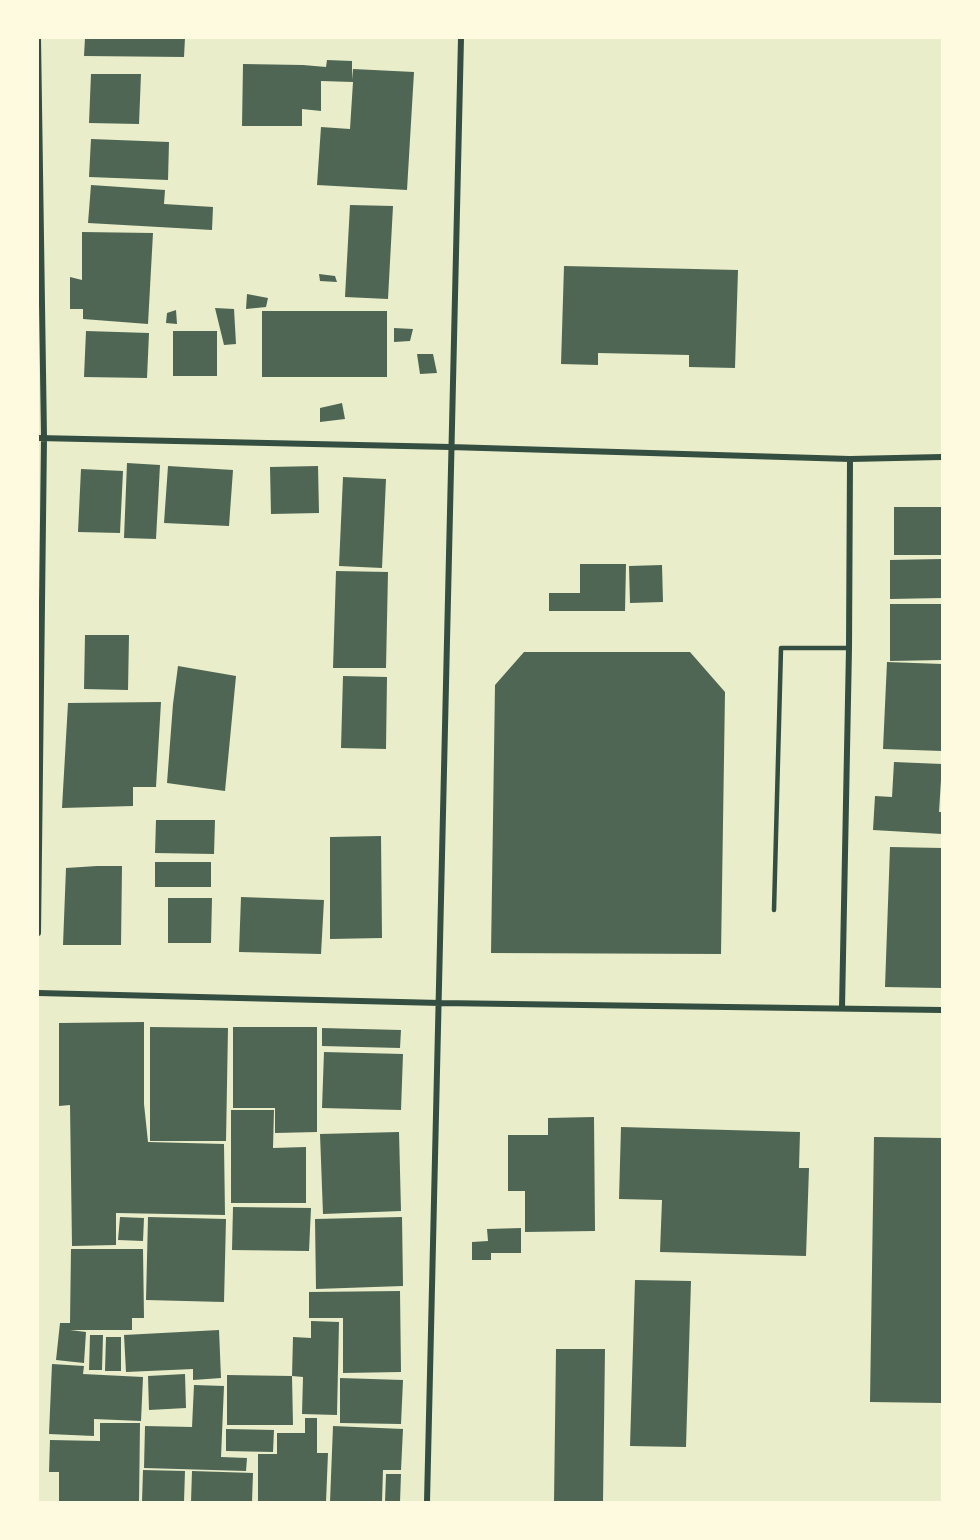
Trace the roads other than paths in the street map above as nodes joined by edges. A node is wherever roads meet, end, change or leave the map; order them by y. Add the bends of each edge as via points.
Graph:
1 (38, 38) edge
2 (461, 38) edge
3 (41, 438) edge
4 (450, 447) junction
5 (942, 457) edge
6 (850, 459) junction
7 (849, 648) junction
8 (774, 910) dead end
9 (38, 933) edge
10 (38, 993) edge
11 (440, 1003) junction
12 (842, 1008) junction
13 (942, 1010) edge
14 (427, 1503) edge

1 - 3 street
2 - 4 street
3 - 4 street
3 - 9 street
4 - 6 street
4 - 11 street
5 - 6 street
6 - 7 street
7 - 8 lane via 781,648
7 - 12 street
10 - 11 street
11 - 12 street
11 - 14 street
12 - 13 street

